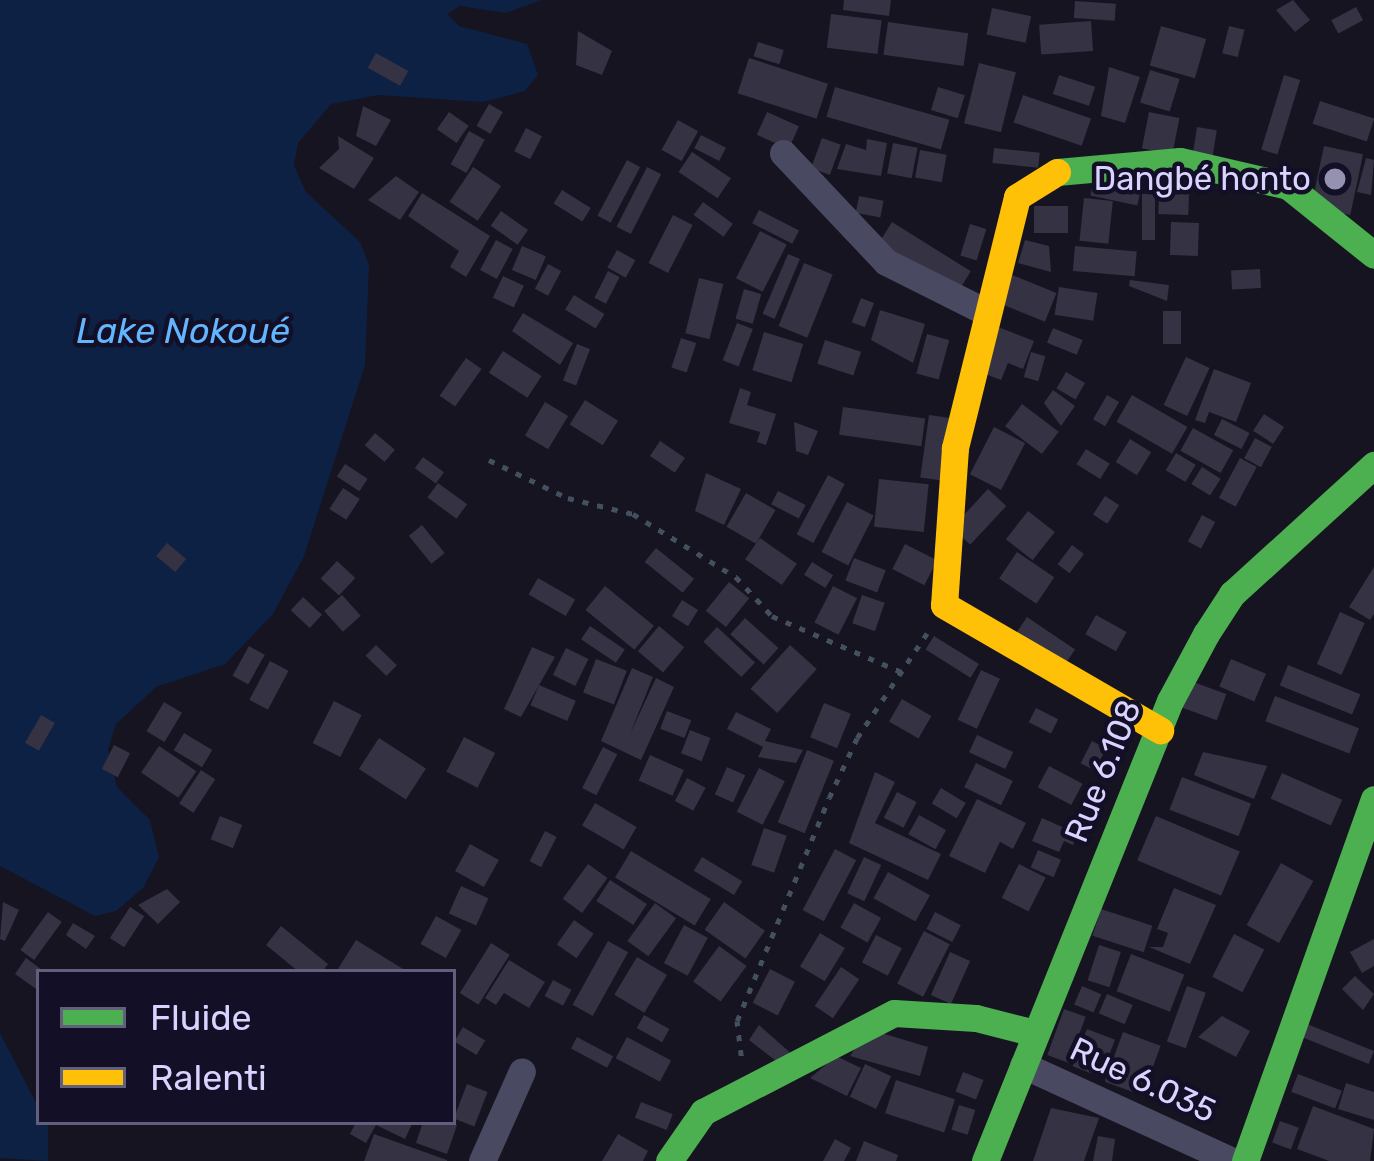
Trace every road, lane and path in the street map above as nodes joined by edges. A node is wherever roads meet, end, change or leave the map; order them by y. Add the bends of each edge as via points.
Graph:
1 (783, 153) dead end
2 (1374, 255) edge
3 (986, 312) junction
4 (489, 460) dead end
5 (1374, 465) edge
6 (948, 611) junction
7 (904, 673) junction
8 (1160, 730) junction
9 (1372, 810) edge
10 (1035, 1033) junction
11 (1023, 1065) junction
12 (523, 1070) dead end
13 (753, 1089) junction
14 (482, 1161) edge
15 (669, 1161) edge
16 (985, 1161) edge
17 (1232, 1161) edge
18 (1245, 1161) edge

1 - 3 street via 886,262
2 - 3 street via 1305,197 1262,175 1163,159 1049,172 1017,197
3 - 6 street via 955,448 942,598
4 - 7 path via 568,498 633,514 736,577 772,616
5 - 8 street, Rue 6.108 via 1232,594
6 - 7 path
6 - 8 street
7 - 13 path via 857,738 737,1021
8 - 10 street, Rue 6.108
9 - 18 street
10 - 11 street, Rue 6.108
10 - 13 street via 976,1018 894,1013
11 - 16 street, Rue 6.108
11 - 17 street, Rue 6.035
12 - 14 street
13 - 15 street via 703,1112

